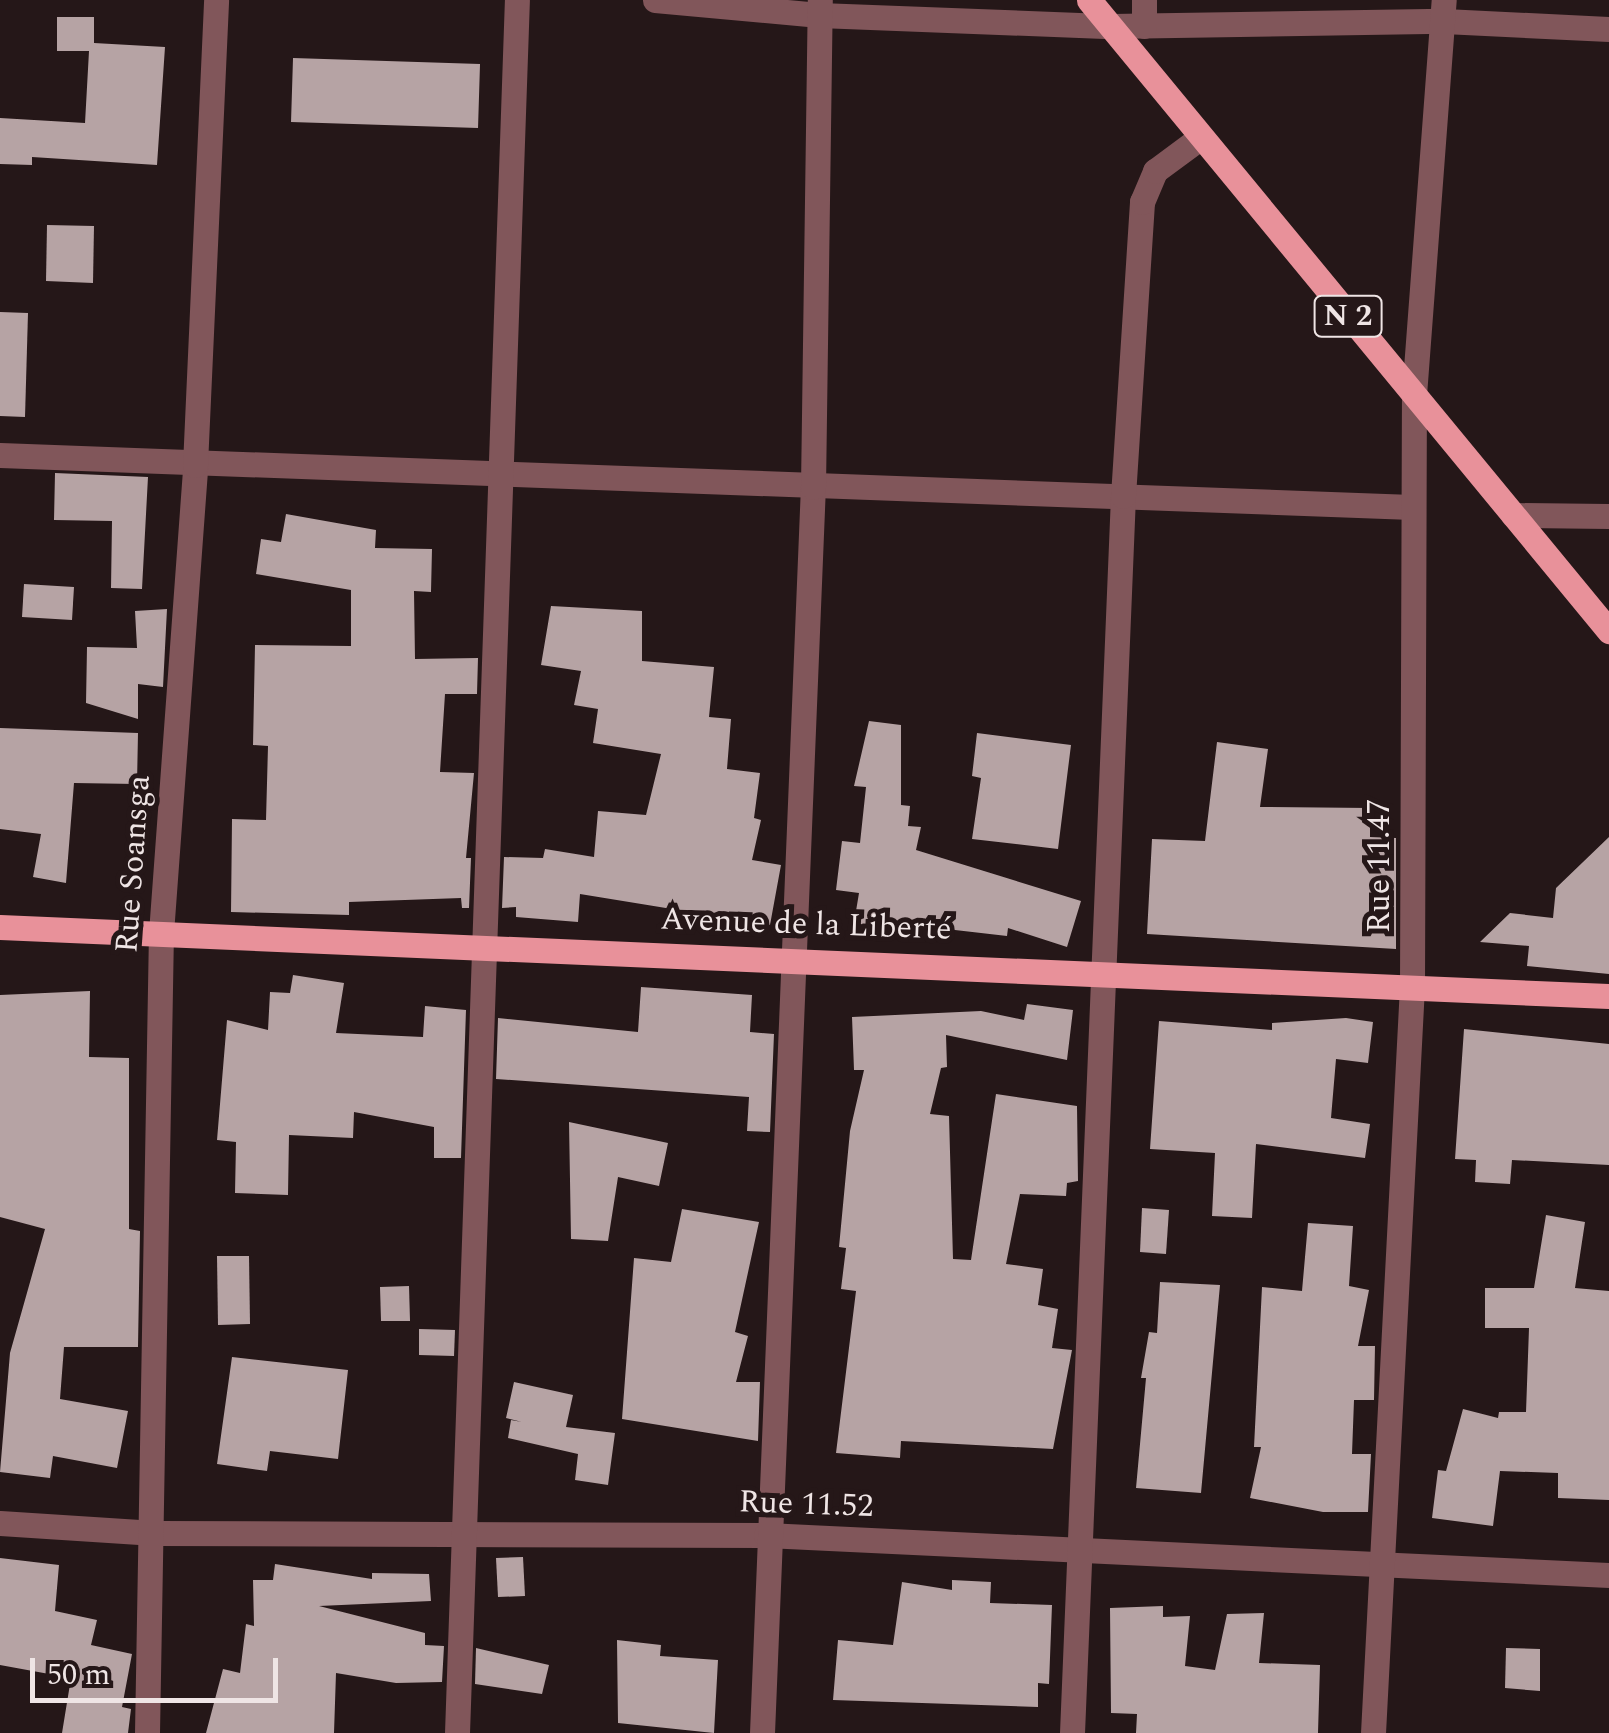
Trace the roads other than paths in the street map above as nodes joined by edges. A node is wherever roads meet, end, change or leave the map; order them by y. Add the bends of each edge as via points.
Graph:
1 (216, 0) edge
2 (517, 0) edge
3 (654, 0) edge
4 (1090, 0) edge
5 (819, 7) edge
6 (1444, 10) edge
7 (1144, 13) edge
8 (1111, 26) junction
9 (1609, 29) edge
10 (1200, 137) junction
11 (1414, 395) junction
12 (0, 455) edge
13 (195, 466) junction
14 (503, 470) junction
15 (812, 487) junction
16 (1124, 496) junction
17 (1412, 507) junction
18 (1513, 515) junction
19 (1609, 516) edge
20 (1609, 631) edge
21 (0, 927) edge
22 (160, 933) junction
23 (481, 944) junction
24 (789, 957) junction
25 (1106, 970) junction
26 (1412, 986) junction
27 (1609, 996) edge
28 (0, 1522) edge
29 (155, 1533) junction
30 (463, 1534) junction
31 (766, 1535) junction
32 (1080, 1550) junction
33 (1380, 1566) junction
34 (1609, 1575) edge
35 (147, 1733) edge
36 (457, 1733) edge
37 (762, 1733) edge
38 (1072, 1733) edge
39 (1373, 1733) edge

1 - 13 street, Rue Soansga
2 - 14 street
3 - 5 street
4 - 8 main road, N 2
5 - 8 street
5 - 15 street
6 - 7 street
6 - 9 street
6 - 11 street, Rue 11.47
7 - 8 street
8 - 10 main road, N 2
10 - 11 main road, N 2
10 - 16 street via 1155,171 1142,202
11 - 17 street, Rue 11.47
11 - 18 main road, N 2
12 - 13 street
13 - 14 street
13 - 22 street, Rue Soansga
14 - 15 street
14 - 23 street
15 - 16 street
15 - 24 street
16 - 17 street
16 - 25 street
17 - 26 street, Rue 11.47
18 - 19 street
18 - 20 main road, N 2
21 - 22 main road, Avenue de la Liberté
22 - 23 main road, Avenue de la Liberté
22 - 29 street, Rue Soansga
23 - 24 main road, Avenue de la Liberté
23 - 30 street
24 - 25 main road, Avenue de la Liberté
24 - 31 street
25 - 26 main road, Avenue de la Liberté
25 - 32 street
26 - 27 main road, Avenue de la Liberté
26 - 33 street, Rue 11.47
28 - 29 street, Rue 11.52
29 - 30 street, Rue 11.52
29 - 35 street, Rue Soansga
30 - 31 street, Rue 11.52
30 - 36 street
31 - 32 street, Rue 11.52
31 - 37 street
32 - 33 street, Rue 11.52
32 - 38 street
33 - 34 street, Rue 11.52
33 - 39 street, Rue 11.47

